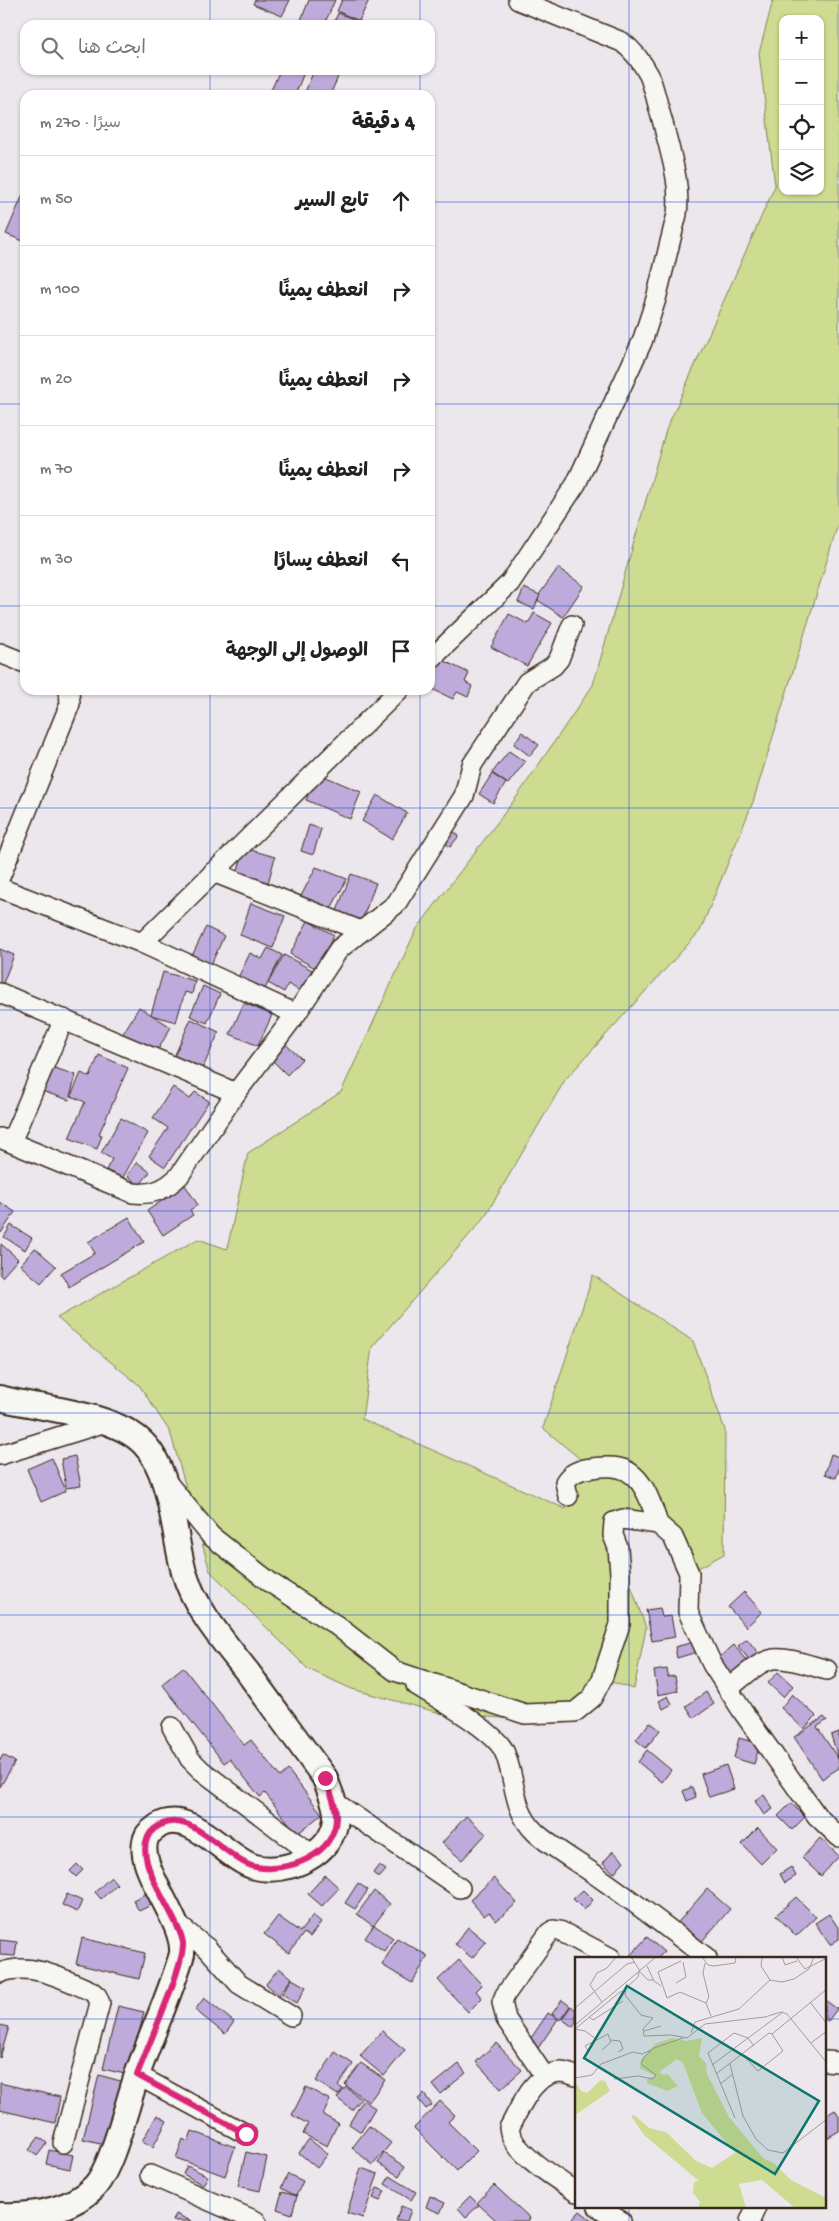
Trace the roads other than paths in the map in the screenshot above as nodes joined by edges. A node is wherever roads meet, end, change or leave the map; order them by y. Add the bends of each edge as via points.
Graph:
1 (518, 0) edge
2 (572, 625) dead end
3 (0, 653) edge
4 (435, 655) edge
5 (20, 661) edge
6 (69, 695) edge
7 (394, 695) edge
8 (213, 872) junction
9 (0, 877) edge
10 (0, 888) edge
11 (360, 931) junction
12 (142, 943) junction
13 (0, 993) edge
14 (296, 1014) junction
15 (64, 1019) junction
16 (236, 1093) junction
17 (6, 1140) edge
18 (0, 1398) edge
19 (106, 1422) junction
20 (0, 1455) edge
21 (163, 1477) junction
22 (568, 1496) dead end
23 (658, 1524) junction
24 (827, 1670) dead end
25 (395, 1671) junction
26 (728, 1689) junction
27 (172, 1727) dead end
28 (333, 1801) junction
29 (839, 1837) edge
30 (314, 1856) junction
31 (460, 1888) dead end
32 (177, 1924) junction
33 (609, 1957) edge
34 (706, 1957) edge
35 (0, 1973) edge
36 (291, 2016) dead end
37 (826, 2060) edge
38 (839, 2062) edge
39 (137, 2075) junction
40 (575, 2076) edge
41 (545, 2077) junction
42 (246, 2134) dead end
43 (63, 2143) dead end
44 (150, 2175) dead end
45 (575, 2191) edge
46 (756, 2208) edge
47 (0, 2215) edge
48 (62, 2215) edge
49 (256, 2221) edge
50 (750, 2221) edge

1 - 4 street via 622,42 631,49 654,89 676,176 678,207 642,342 576,484 510,583
2 - 11 street via 559,659 527,682 472,765 464,796 396,904
3 - 5 street
6 - 9 street via 70,704
7 - 8 street
8 - 11 street
8 - 12 street
10 - 12 street
11 - 14 street via 340,949
12 - 14 street
13 - 15 street
14 - 16 street
15 - 16 street
15 - 17 street
16 - 17 street via 179,1176 170,1185 152,1193 132,1193
18 - 19 main road
19 - 20 street
19 - 21 main road via 127,1431 143,1443
21 - 25 street via 211,1536 270,1583 336,1625
21 - 28 main road via 179,1555 192,1592 214,1628 325,1778
22 - 23 street via 565,1482 569,1475 584,1469 619,1468 641,1484
23 - 25 street via 623,1519 614,1522 613,1535 618,1548 620,1573 620,1624 602,1679 592,1698 575,1712 525,1714
23 - 26 street via 673,1537 689,1573 688,1612 712,1664
24 - 26 street via 772,1659
25 - 34 street via 489,1733 500,1745 514,1795 535,1832
26 - 29 street via 818,1816
27 - 30 street via 190,1759 201,1770
28 - 30 main road via 336,1819 329,1840
28 - 31 street
30 - 32 main road via 291,1866 256,1867 239,1860 218,1842 189,1825 164,1823 147,1836 146,1861
32 - 36 street via 207,1948 239,1984
32 - 39 main road via 183,1944 182,1954
33 - 41 street via 554,1930 505,1995 502,2010 506,2019
35 - 43 street via 7,1970 45,1971 91,1991 100,2003
37 - 38 street
39 - 42 street
39 - 48 main road via 105,2171 93,2188
40 - 41 street via 560,2072
41 - 45 street via 534,2084 509,2128 510,2136 540,2167
44 - 49 street
46 - 50 street
47 - 48 main road

